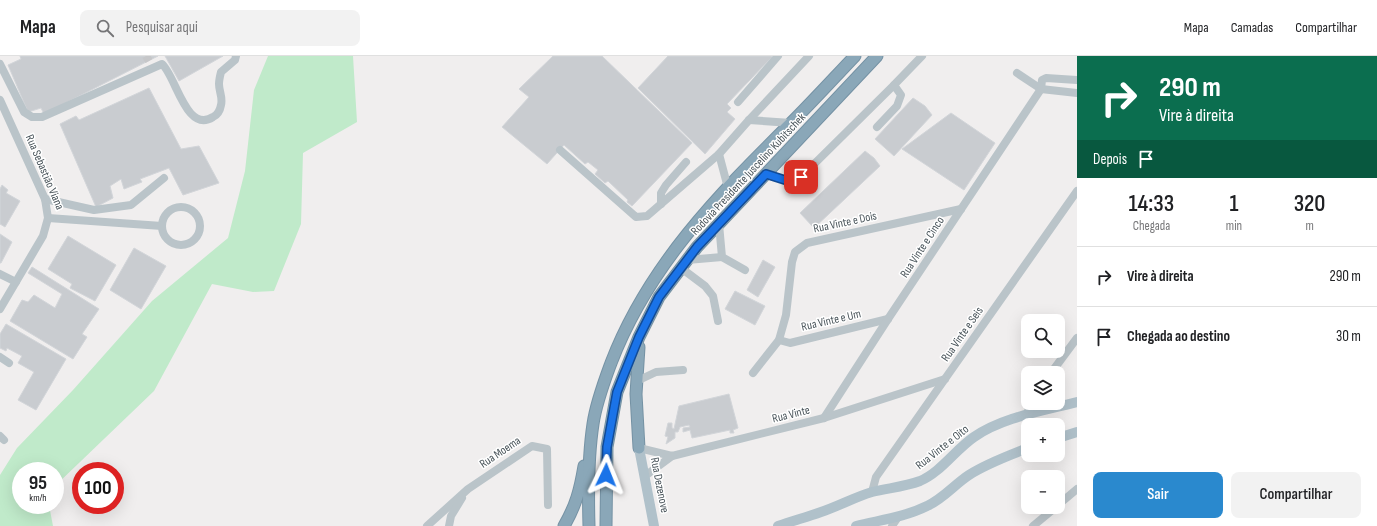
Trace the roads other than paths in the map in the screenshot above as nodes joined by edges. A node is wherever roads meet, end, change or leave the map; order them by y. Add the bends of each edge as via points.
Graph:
1 (236, 56) edge
2 (778, 56) edge
3 (809, 56) edge
4 (855, 56) edge
5 (877, 56) edge
6 (922, 56) edge
7 (0, 64) edge
8 (1017, 73) dead end
9 (1077, 80) edge
10 (894, 84) junction
11 (1040, 90) junction
12 (1077, 93) edge
13 (0, 100) edge
14 (738, 102) dead end
15 (749, 120) junction
16 (791, 123) junction
17 (877, 127) dead end
18 (560, 150) dead end
19 (719, 154) junction
20 (686, 162) dead end
21 (766, 174) junction
22 (164, 178) dead end
23 (728, 188) junction
24 (1077, 191) edge
25 (45, 199) junction
26 (661, 204) junction
27 (961, 209) junction
28 (48, 218) junction
29 (719, 224) junction
30 (162, 226) junction
31 (722, 257) junction
32 (684, 264) junction
33 (745, 270) dead end
34 (0, 274) edge
35 (16, 282) junction
36 (0, 309) edge
37 (888, 319) junction
38 (718, 321) dead end
39 (639, 337) junction
40 (1077, 338) edge
41 (778, 340) junction
42 (0, 357) edge
43 (8, 363) dead end
44 (1056, 366) edge
45 (683, 370) dead end
46 (753, 373) dead end
47 (945, 379) junction
48 (637, 381) junction
49 (1077, 402) edge
50 (1028, 410) edge
51 (1027, 414) junction
52 (824, 418) junction
53 (593, 423) junction
54 (1077, 432) edge
55 (1065, 436) edge
56 (639, 448) junction
57 (1021, 451) edge
58 (672, 456) junction
59 (645, 476) junction
60 (468, 489) junction
61 (1077, 489) edge
62 (872, 492) junction
63 (1065, 499) edge
64 (548, 505) dead end
65 (1047, 514) edge
66 (898, 517) junction
67 (427, 526) edge
68 (449, 526) edge
69 (564, 526) edge
70 (590, 526) edge
71 (606, 526) edge
72 (654, 526) edge
73 (778, 526) edge
74 (856, 526) edge
75 (892, 526) edge
76 (1033, 526) edge

1 - 7 street via 235,60 220,72 221,107 217,115 207,120 198,120 190,114 163,64 151,64 42,117 32,117 24,112
2 - 14 street
3 - 15 street
4 - 16 highway, Rodovia Presidente Juscelino Kubitschek
5 - 21 highway, Rodovia Presidente Juscelino Kubitschek
6 - 10 street
8 - 11 street
9 - 11 street, Rua Vinte e Cinco via 1046,78 1042,80
10 - 17 street via 902,95 897,106
10 - 21 street via 801,177 788,181
11 - 12 street
11 - 27 street, Rua Vinte e Cinco
13 - 25 street, Rua Sebastião Viana
15 - 16 street
15 - 19 street
16 - 23 highway, Rodovia Presidente Juscelino Kubitschek
18 - 26 street via 636,217 647,216
19 - 23 street
19 - 26 street
20 - 26 street via 661,193
21 - 29 highway, Rodovia Presidente Juscelino Kubitschek
22 - 25 street via 131,205 94,210
23 - 53 highway, Rodovia Presidente Juscelino Kubitschek via 674,250 630,318 604,382
24 - 47 street, Rua Vinte e Seis
25 - 28 street, Rua Sebastião Viana
27 - 37 street, Rua Vinte e Cinco
27 - 41 street, Rua Vinte e Dois via 807,243 795,252 792,262 786,315
28 - 30 street, Rua Sebastião Viana
28 - 35 street via 43,236
29 - 31 street
29 - 32 highway, Rodovia Presidente Juscelino Kubitschek
30 - 30 street via 166,238 182,245 194,240 199,229 193,212 182,207 165,214
31 - 32 street
31 - 33 street
32 - 38 street via 713,296
32 - 39 highway, Rodovia Presidente Juscelino Kubitschek via 659,297
34 - 35 street
35 - 36 street
37 - 41 street, Rua Vinte e Um via 790,343
37 - 52 street, Rua Vinte e Cinco
39 - 48 highway
39 - 71 highway, Rodovia Presidente Juscelino Kubitschek via 617,392 607,447
40 - 44 street
41 - 46 street, Rua Vinte e Dois
42 - 43 street
45 - 48 street via 656,372
47 - 52 street, Rua Vinte
47 - 62 street, Rua Vinte e Seis via 876,477
48 - 56 highway
49 - 51 main road, Rua Vinte e Oito
50 - 51 street
51 - 62 main road, Rua Vinte e Oito via 974,437 921,480 905,486
52 - 58 street, Rua Vinte
53 - 69 highway via 578,496
53 - 70 highway, Rodovia Presidente Juscelino Kubitschek via 589,466
54 - 55 main road
56 - 58 street, Rua Vinte
56 - 59 main road, Rua Dezenove
57 - 66 main road via 968,476 929,506
58 - 59 street
59 - 72 main road, Rua Dezenove
60 - 64 street, Rua Moema via 532,446 547,449
60 - 67 street, Rua Moema
60 - 68 street via 451,516
61 - 63 street
62 - 73 main road, Rua Vinte e Oito
65 - 76 street
66 - 74 main road
66 - 75 street

